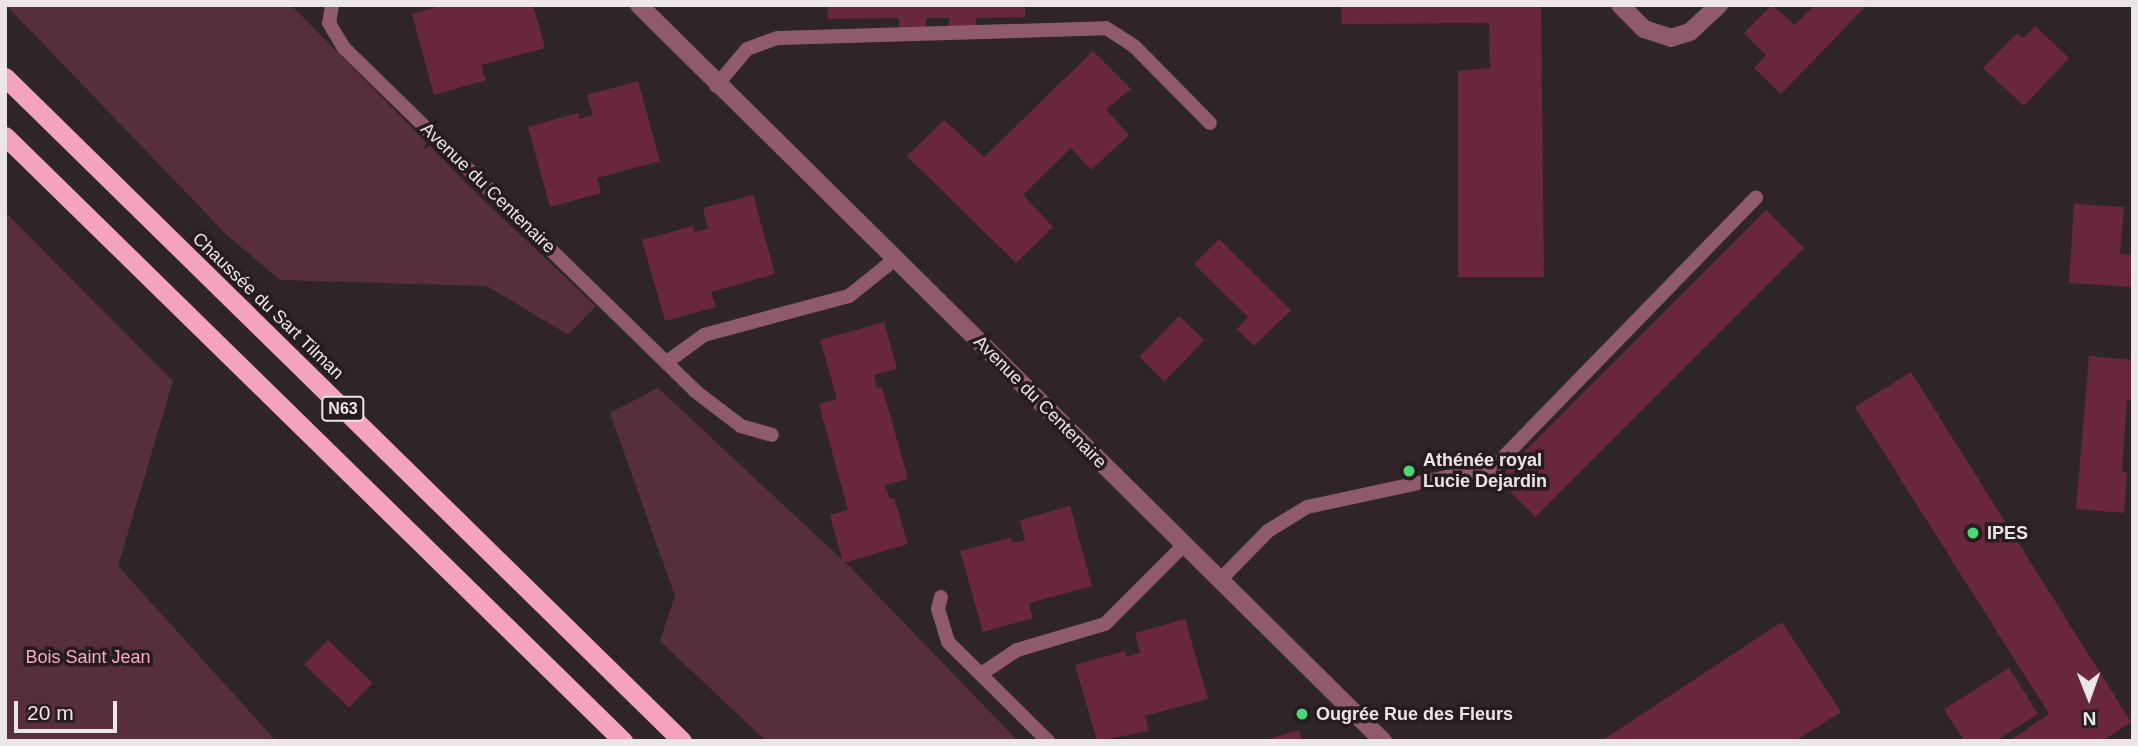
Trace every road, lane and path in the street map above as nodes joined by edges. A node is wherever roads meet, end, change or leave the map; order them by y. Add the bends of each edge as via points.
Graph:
1 (332, 5) edge
2 (639, 5) edge
3 (1620, 5) edge
4 (1719, 5) edge
5 (5, 77) edge
6 (716, 86) junction
7 (1210, 123) dead end
8 (5, 136) edge
9 (1756, 198) dead end
10 (894, 260) junction
11 (667, 362) junction
12 (772, 435) dead end
13 (1184, 545) junction
14 (1220, 580) junction
15 (941, 597) dead end
16 (981, 674) junction
17 (622, 741) edge
18 (681, 741) edge
19 (1048, 741) edge
20 (1383, 741) edge

1 - 11 lane, Avenue du Centenaire via 329,23 344,48
2 - 6 street, Avenue du Centenaire
3 - 4 street via 1644,29 1671,38 1690,32
5 - 18 highway, Chaussée du Sart Tilman / N63
6 - 7 lane via 747,49 778,38 1107,28 1134,46
6 - 10 street, Avenue du Centenaire
8 - 17 highway, N63
9 - 14 lane via 1494,467 1307,507 1268,531
10 - 11 lane via 849,296 704,335
10 - 13 street, Avenue du Centenaire
11 - 12 lane, Avenue du Centenaire via 717,410 741,426
13 - 14 street, Avenue du Centenaire
13 - 16 lane via 1105,624 1017,650
14 - 20 street, Avenue du Centenaire
15 - 16 lane via 942,631
16 - 19 lane

